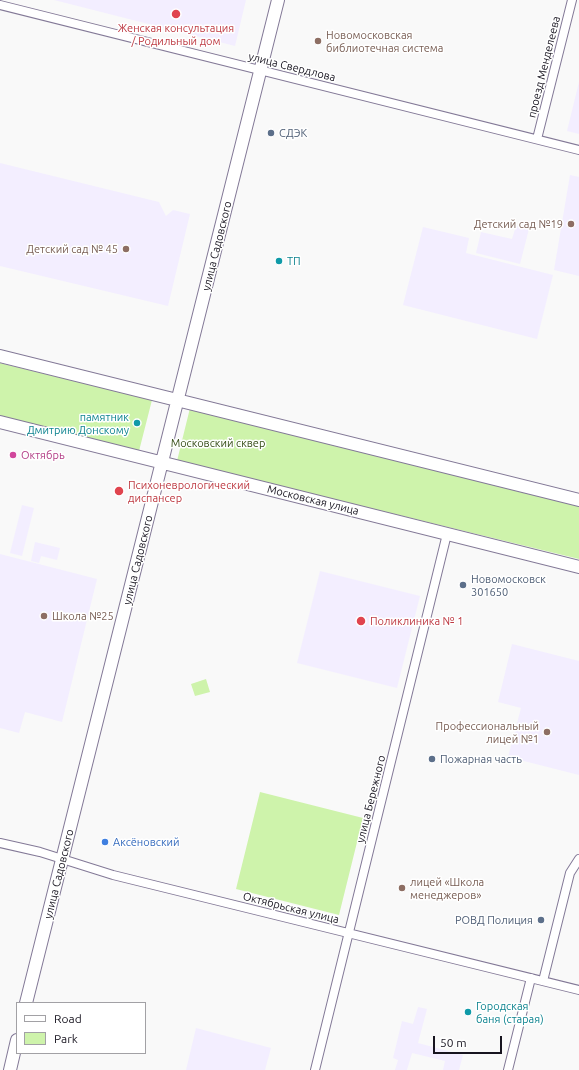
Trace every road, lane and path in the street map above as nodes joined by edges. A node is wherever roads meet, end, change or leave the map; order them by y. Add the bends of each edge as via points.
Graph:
1 (278, 0) edge
2 (572, 0) edge
3 (0, 5) edge
4 (260, 70) junction
5 (537, 139) junction
6 (579, 150) edge
7 (0, 356) edge
8 (178, 400) junction
9 (0, 422) edge
10 (162, 462) junction
11 (579, 500) edge
12 (447, 534) junction
13 (579, 567) edge
14 (0, 843) edge
15 (579, 859) edge
16 (62, 860) junction
17 (350, 933) junction
18 (531, 978) junction
19 (543, 981) junction
20 (579, 990) edge
21 (26, 1002) edge
22 (16, 1044) edge
23 (10, 1070) edge
24 (315, 1070) edge
25 (508, 1070) edge

1 - 4 main road, улица Садовского
2 - 5 street, проезд Менделеева
3 - 4 street, улица Свердлова
4 - 5 street, улица Свердлова
4 - 8 main road, улица Садовского
5 - 6 street, улица Свердлова
7 - 8 main road
8 - 10 main road, улица Садовского
8 - 11 main road
9 - 10 main road, Московская улица
10 - 12 main road, Московская улица
10 - 16 main road, улица Садовского
12 - 13 main road, Московская улица
12 - 17 street, улица Бережного
14 - 16 street, Октябрьская улица
15 - 19 street via 570,873
16 - 17 street, Октябрьская улица via 113,875
16 - 21 main road, улица Садовского
17 - 18 street, Октябрьская улица
17 - 24 street, улица Бережного
18 - 19 street, Октябрьская улица
18 - 25 street
19 - 20 street, Октябрьская улица
22 - 23 main road

